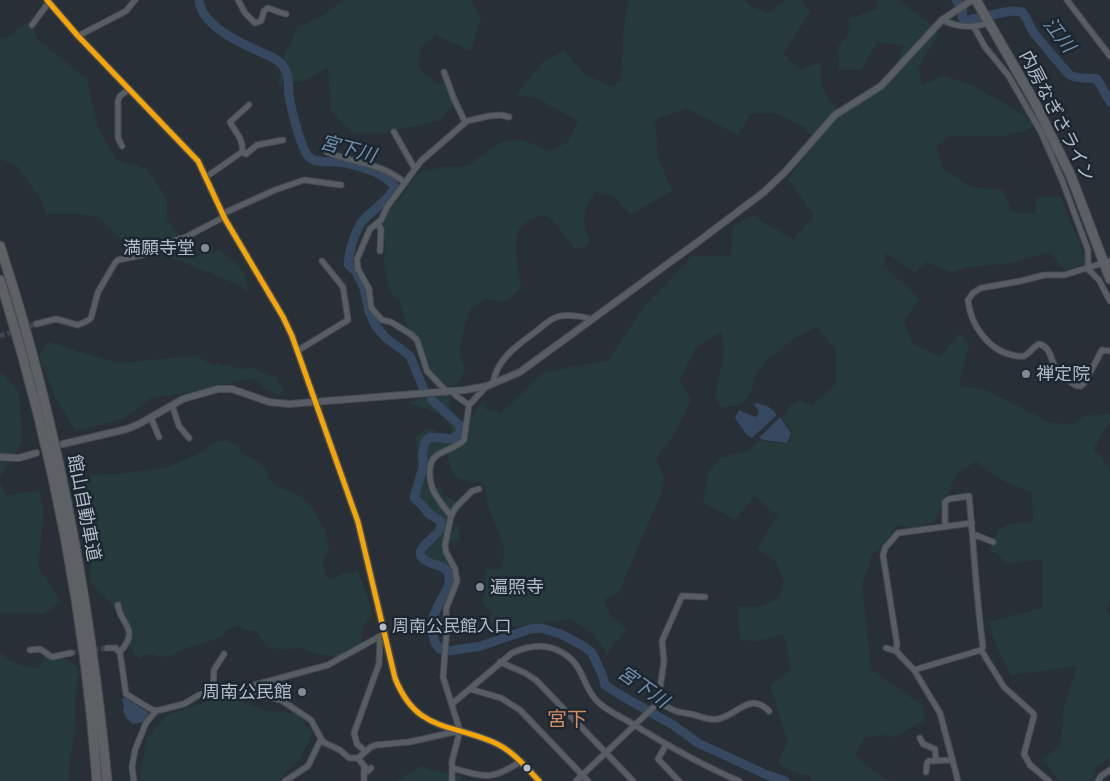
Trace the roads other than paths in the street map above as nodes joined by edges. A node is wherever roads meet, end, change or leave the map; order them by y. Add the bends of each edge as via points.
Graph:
1 (135, 0) edge
2 (238, 0) edge
3 (972, 0) edge
4 (976, 0) edge
5 (1067, 0) edge
6 (48, 1) edge
7 (286, 14) dead end
8 (942, 20) junction
9 (990, 22) junction
10 (32, 25) dead end
11 (974, 27) junction
12 (78, 36) junction
13 (1110, 56) edge
14 (444, 72) dead end
15 (129, 89) junction
16 (249, 105) dead end
17 (509, 117) dead end
18 (465, 122) junction
19 (394, 132) dead end
20 (283, 140) dead end
21 (122, 146) dead end
22 (242, 152) junction
23 (327, 152) dead end
24 (415, 169) junction
25 (206, 177) junction
26 (405, 183) junction
27 (341, 185) dead end
28 (223, 216) junction
29 (377, 223) junction
30 (0, 246) edge
31 (380, 251) dead end
32 (322, 260) dead end
33 (1107, 262) edge
34 (1088, 269) junction
35 (1110, 279) edge
36 (0, 280) edge
37 (1110, 301) edge
38 (592, 320) junction
39 (36, 324) tunnel mouth
40 (297, 351) junction
41 (1110, 351) edge
42 (490, 384) junction
43 (449, 392) junction
44 (315, 401) junction
45 (172, 405) junction
46 (469, 405) junction
47 (151, 418) junction
48 (159, 437) dead end
49 (189, 438) dead end
50 (63, 444) dead end
51 (36, 453) dead end
52 (0, 457) edge
53 (479, 488) dead end
54 (451, 516) junction
55 (972, 523) junction
56 (946, 526) junction
57 (973, 534) junction
58 (993, 542) dead end
59 (705, 597) dead end
60 (118, 605) dead end
61 (381, 636) junction
62 (108, 648) tunnel mouth
63 (886, 648) dead end
64 (30, 650) dead end
65 (981, 650) junction
66 (896, 651) junction
67 (120, 652) junction
68 (71, 653) tunnel mouth
69 (224, 654) dead end
70 (500, 662) junction
71 (914, 670) junction
72 (470, 689) junction
73 (236, 690) junction
74 (213, 691) junction
75 (452, 704) junction
76 (657, 704) junction
77 (156, 711) junction
78 (769, 711) dead end
79 (635, 725) junction
80 (460, 731) junction
81 (920, 738) dead end
82 (321, 740) junction
83 (666, 745) junction
84 (366, 751) junction
85 (606, 752) junction
86 (358, 758) junction
87 (952, 760) junction
88 (521, 761) junction
89 (936, 761) junction
90 (364, 766) junction
91 (371, 768) dead end
92 (452, 768) junction
93 (1110, 770) edge
94 (926, 772) dead end
95 (582, 775) junction
96 (727, 776) junction
97 (97, 781) edge
98 (107, 781) edge
99 (134, 781) edge
100 (285, 781) edge
101 (364, 781) edge
102 (452, 781) edge
103 (539, 781) edge
104 (576, 781) edge
105 (588, 781) edge
106 (633, 781) edge
107 (679, 781) edge
108 (722, 781) edge
109 (739, 781) edge
110 (958, 781) edge
111 (1049, 781) edge
112 (1098, 781) edge

1 - 12 street via 126,11
2 - 7 street via 255,23 261,21 268,8
3 - 8 street
4 - 9 highway, 内房なぎさライン
5 - 13 street
6 - 10 street
6 - 12 street
8 - 11 street via 953,25
8 - 38 street via 881,86 835,115 764,192
9 - 11 street
9 - 33 highway, 内房なぎさライン via 1071,176
11 - 34 street via 985,47 1008,75 1041,132 1088,250
12 - 15 street
14 - 18 street
15 - 21 street via 118,101 118,138
15 - 25 street via 198,161
16 - 22 street via 230,122 240,136
17 - 18 street via 489,116
18 - 24 street
19 - 24 street
20 - 22 street via 258,144 246,154
22 - 25 street
23 - 26 street via 377,166
24 - 26 street
25 - 28 street
26 - 29 street
27 - 28 street via 304,180 275,190
28 - 39 street via 143,255 118,260 98,292 91,318 83,324 56,319
28 - 40 street via 283,317
29 - 31 street via 381,229
29 - 43 street via 367,234 357,258 358,268 370,292 371,306 382,320 392,322 412,335 427,370
30 - 98 highway, 館山自動車道 via 40,383 75,541 90,630
32 - 40 street via 343,287 348,320
33 - 34 street
33 - 35 highway, 内房なぎさライン
34 - 37 street via 1099,280
34 - 41 street via 981,288 968,300 969,306 981,334 992,347 1019,357 1026,356 1042,344 1050,353 1056,369 1077,386 1085,382 1102,350
36 - 97 highway, 館山自動車道 via 24,362 58,506 79,623
38 - 42 street via 520,372
38 - 42 street via 587,317 556,317 506,355
40 - 44 street
42 - 43 street
42 - 46 street
43 - 44 street
43 - 46 street
44 - 45 street via 277,404 226,388
44 - 61 street via 358,522
45 - 47 street
45 - 49 street via 179,426
46 - 54 street via 464,440 431,462 431,488
47 - 48 street
47 - 50 street via 127,429
51 - 52 street via 20,458
53 - 54 street via 458,504
54 - 75 street via 445,550 457,581 446,609 443,677
55 - 56 street
55 - 56 street via 969,496 950,498 944,505
55 - 57 street
56 - 66 street via 898,533 883,551
57 - 58 street
57 - 65 street
59 - 76 street via 682,596 678,603 662,641 664,661
60 - 67 street via 129,631
61 - 73 street via 328,665
61 - 80 street via 395,678 413,709 432,723
61 - 84 street via 379,664 354,733 357,744
62 - 67 street via 116,648
63 - 66 street
64 - 68 street via 40,650 52,657
65 - 71 street
65 - 111 street via 1004,687 1033,712 1024,754
66 - 71 street
67 - 77 street via 126,694
69 - 74 street via 214,670
70 - 72 street
70 - 79 street via 528,647 546,647 563,653 579,667 589,691 600,704
70 - 85 street via 536,680
71 - 87 street via 940,713
72 - 75 street
72 - 95 street via 501,698 520,710
73 - 74 street
73 - 82 street via 281,700 311,720
74 - 77 street via 184,704
75 - 80 street
76 - 78 street via 708,720 726,717 754,702
76 - 79 street
77 - 99 street via 146,723 135,750
79 - 83 street
79 - 85 street
80 - 84 street via 376,745
80 - 88 street via 493,742
80 - 92 street
81 - 89 street via 923,744 935,749
82 - 86 street via 349,758
82 - 100 street via 308,766
83 - 96 street
83 - 107 street via 658,759
84 - 86 street
85 - 95 street
85 - 106 street
86 - 90 street
87 - 89 street
87 - 110 street
88 - 92 street via 495,777
88 - 103 street
89 - 94 street via 927,763
90 - 91 street via 368,770
90 - 101 street
92 - 102 street
93 - 112 street
95 - 104 street
95 - 105 street
96 - 108 street
96 - 109 street

